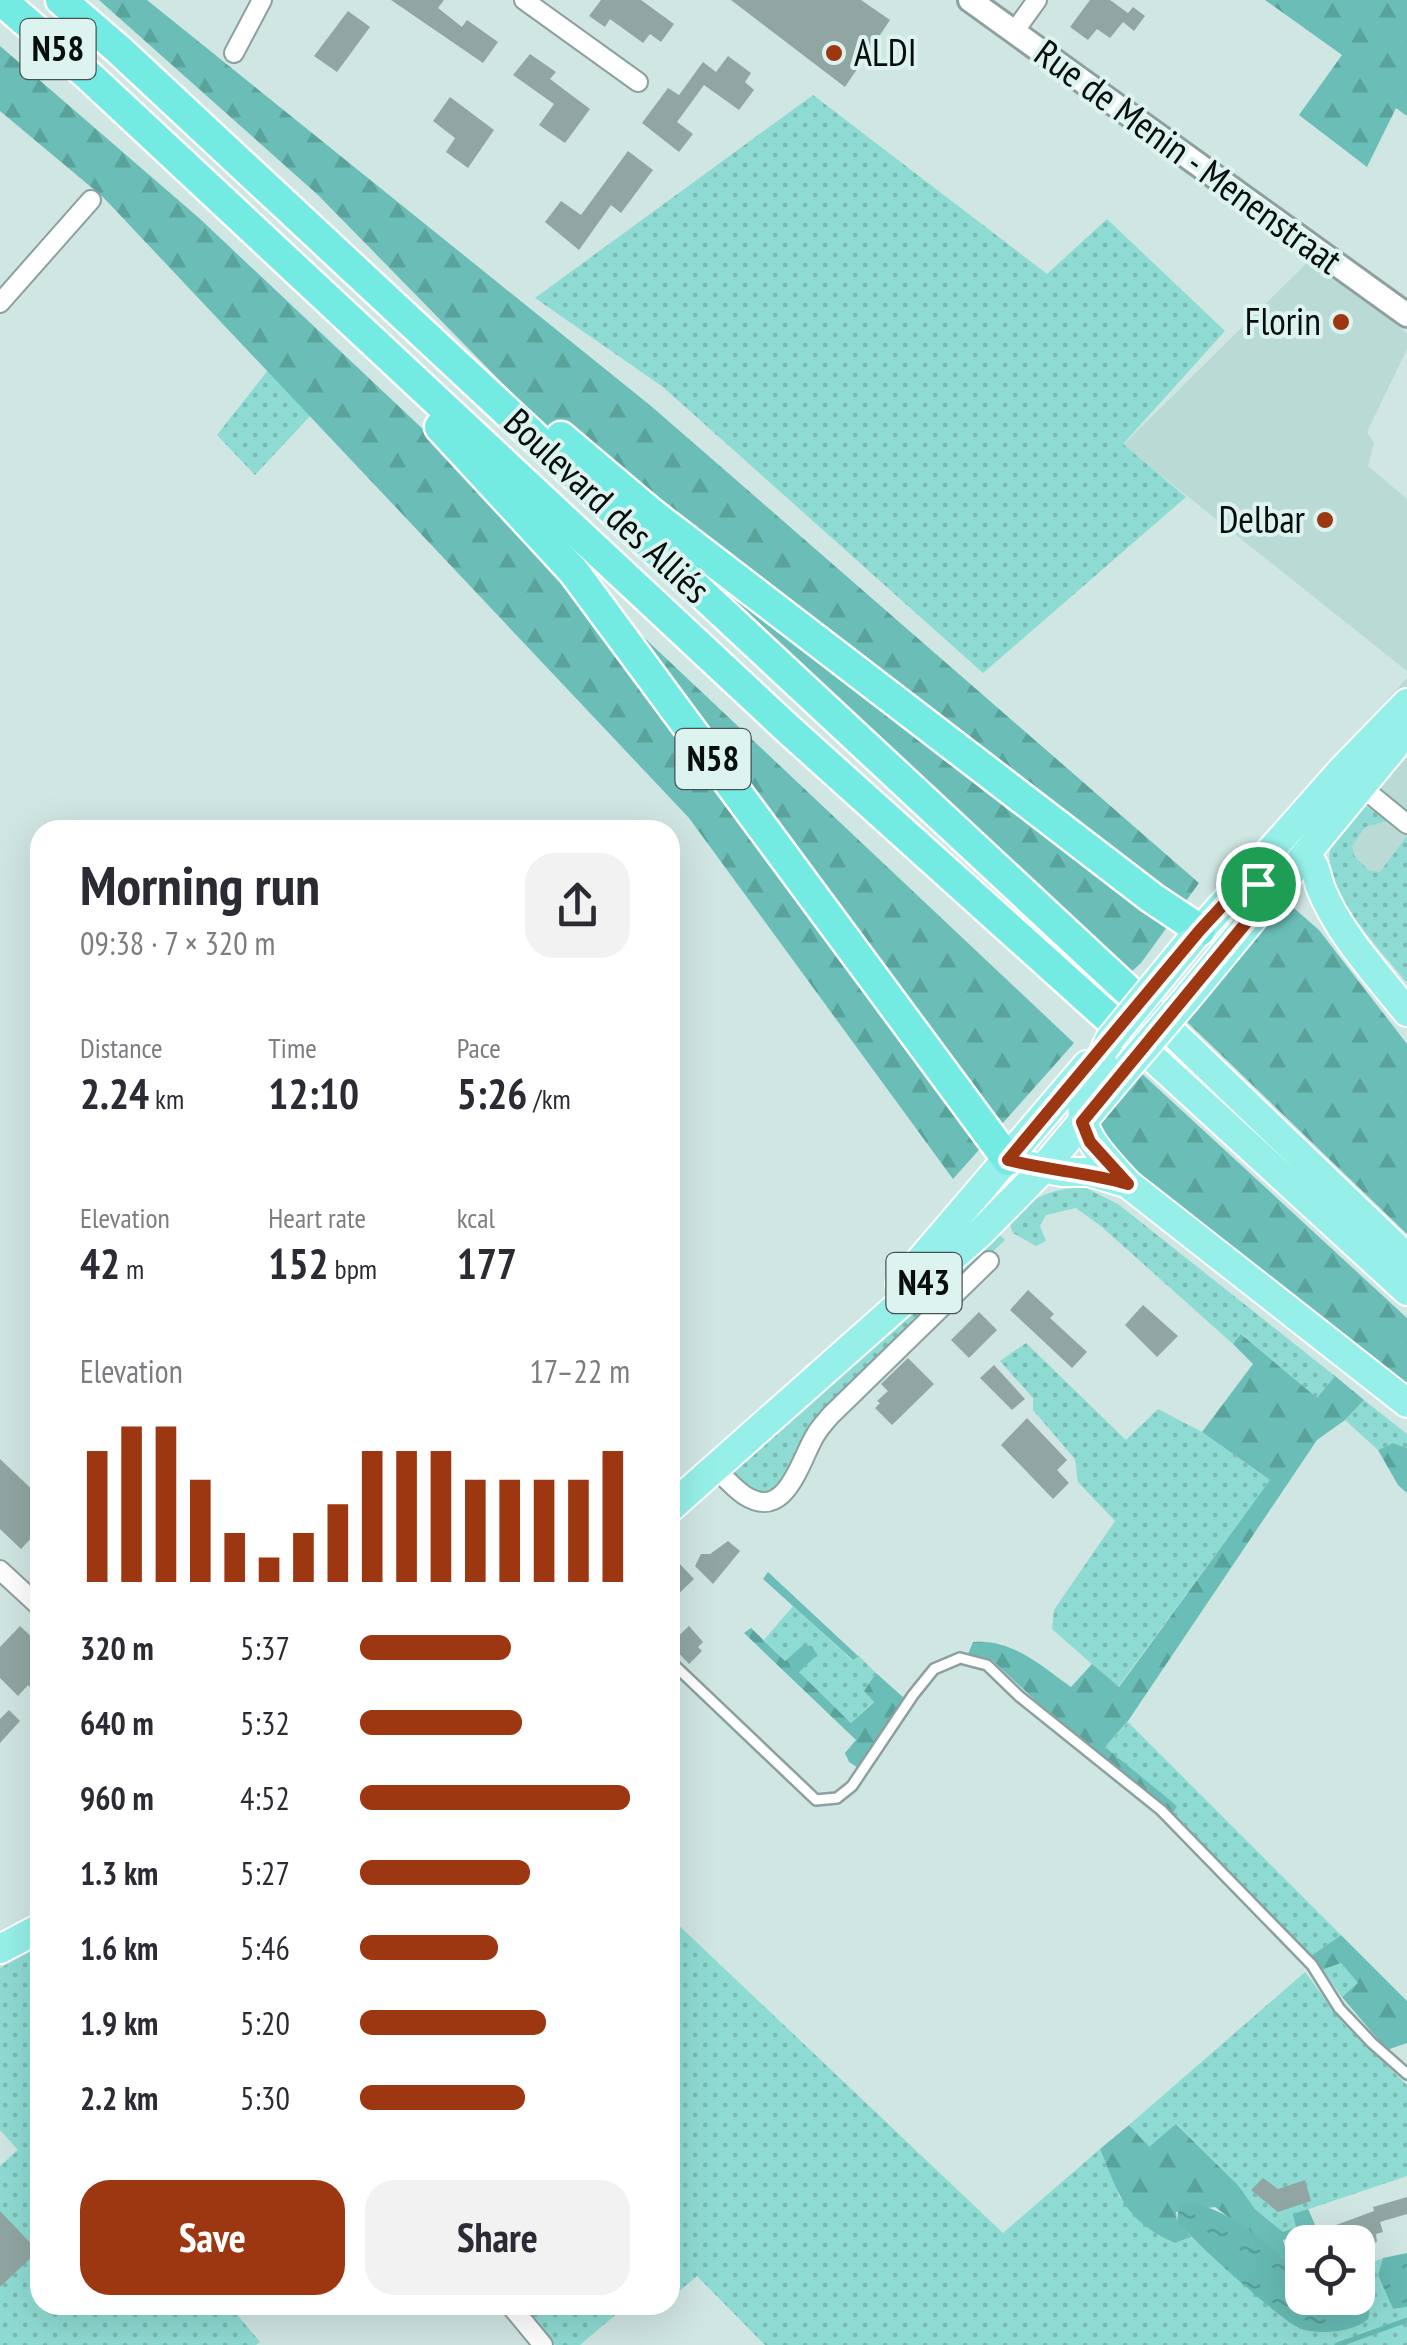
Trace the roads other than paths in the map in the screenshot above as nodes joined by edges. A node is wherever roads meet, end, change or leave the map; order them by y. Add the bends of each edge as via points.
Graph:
1 (1, 0) edge
2 (61, 0) edge
3 (262, 0) edge
4 (524, 0) edge
5 (970, 0) edge
6 (1038, 0) edge
7 (1014, 32) junction
8 (234, 53) dead end
9 (638, 82) dead end
10 (91, 200) dead end
11 (0, 303) edge
12 (1407, 314) edge
13 (452, 360) junction
14 (404, 369) junction
15 (1407, 703) edge
16 (1407, 731) edge
17 (1351, 778) junction
18 (1407, 824) edge
19 (1305, 855) junction
20 (1278, 884) junction
21 (1236, 891) junction
22 (1356, 948) junction
23 (1200, 949) junction
24 (1407, 1012) edge
25 (1152, 1014) joint
26 (1120, 1039) junction
27 (1083, 1101) junction
28 (1008, 1160) junction
29 (1042, 1170) junction
30 (1128, 1184) junction
31 (1407, 1258) edge
32 (990, 1261) dead end
33 (1407, 1291) edge
34 (801, 1391) junction
35 (1407, 1404) edge
36 (715, 1468) junction
37 (680, 1499) edge
38 (0, 1570) edge
39 (30, 1598) edge
40 (680, 1671) edge
41 (30, 1933) edge
42 (0, 1949) edge
43 (1407, 2074) edge
44 (518, 2315) edge
45 (543, 2345) edge

1 - 14 highway, Boulevard des Alliés / N58
2 - 13 highway, Boulevard des Alliés / N58
3 - 8 street
4 - 9 street
5 - 7 street, Rue de Menin - Menenstraat
6 - 7 street
7 - 12 street, Rue de Menin - Menenstraat
10 - 11 street
13 - 23 highway, N58 via 545,423 652,514 1152,898
13 - 25 highway, Boulevard des Alliés / N58
14 - 26 highway, Boulevard des Alliés / N58
14 - 28 highway, N58 via 443,430 574,572
15 - 17 main road, N43
16 - 17 main road, N43
17 - 18 street
17 - 19 main road, N43
17 - 21 main road, N43
19 - 20 main road, N43
19 - 22 main road
20 - 21 main road
20 - 22 main road via 1303,897
20 - 23 main road, N43
21 - 23 main road, N43
22 - 24 main road
23 - 26 main road, N43, bridge
23 - 27 main road, N43, bridge via 1187,998
25 - 31 main road, N58
26 - 27 main road, N43
26 - 33 main road, N58
27 - 28 main road, N43
27 - 29 main road, N43
27 - 30 main road via 1090,1142
28 - 29 main road
28 - 34 main road, N43
29 - 30 main road via 1088,1172
29 - 34 main road, N43
30 - 35 main road
32 - 36 street via 830,1415 780,1498 745,1495
34 - 36 main road, N43
36 - 37 main road, N43
38 - 39 street
40 - 43 lane via 816,1800 837,1798 852,1786 934,1669 960,1658 987,1666 1160,1810 1312,1965 1340,2008
41 - 42 main road
44 - 45 street

